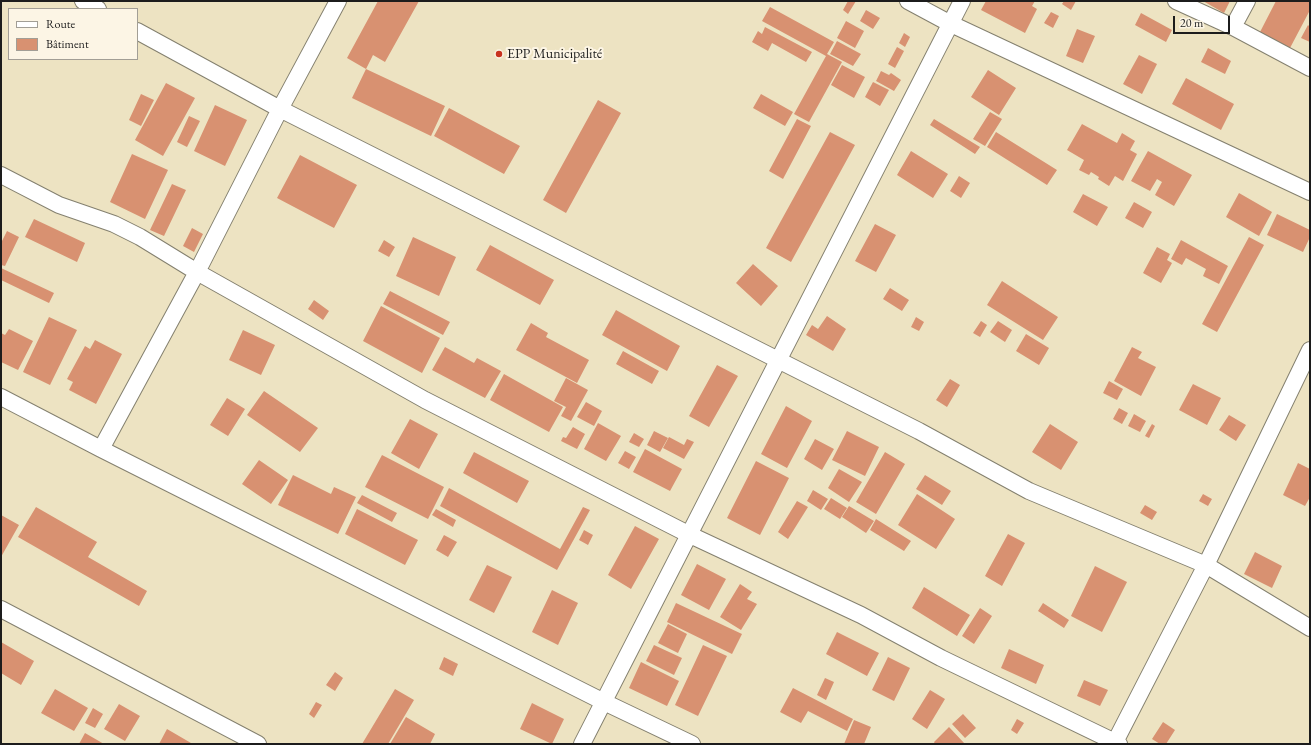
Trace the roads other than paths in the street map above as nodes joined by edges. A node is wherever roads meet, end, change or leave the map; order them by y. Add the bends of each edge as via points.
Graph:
1 (83, 1) edge
2 (338, 1) edge
3 (908, 1) edge
4 (962, 1) edge
5 (1176, 1) edge
6 (1247, 1) edge
7 (96, 8) edge
8 (949, 23) junction
9 (1233, 27) junction
10 (138, 32) edge
11 (1310, 68) edge
12 (280, 109) junction
13 (1, 175) edge
14 (1310, 192) edge
15 (197, 272) junction
16 (1310, 350) edge
17 (778, 360) junction
18 (1, 397) edge
19 (101, 448) junction
20 (688, 534) junction
21 (1206, 565) junction
22 (1, 609) edge
23 (1310, 628) edge
24 (604, 702) junction
25 (1116, 743) edge
26 (258, 744) edge
27 (582, 744) edge
28 (692, 744) edge

1 - 7 street
2 - 12 street
3 - 8 street
4 - 8 street
5 - 9 street
6 - 9 street
8 - 14 street
8 - 17 street
9 - 11 street
10 - 12 street
12 - 15 street
12 - 17 street
13 - 15 street via 59,205 114,224
15 - 19 street
15 - 20 street via 426,400
16 - 21 street
17 - 20 street
17 - 21 street via 1029,490
18 - 19 street
19 - 24 street
20 - 24 street
20 - 25 street via 861,615 941,658
21 - 23 street
21 - 25 street
22 - 26 street
24 - 27 street
24 - 28 street

